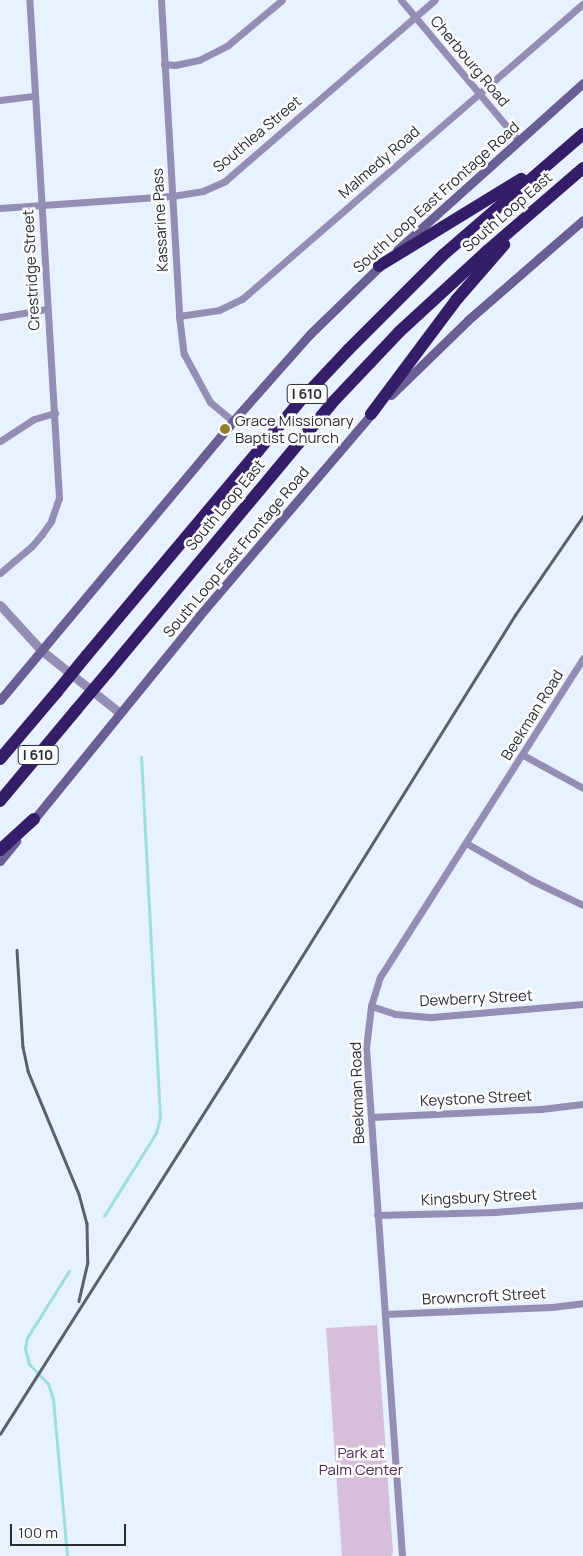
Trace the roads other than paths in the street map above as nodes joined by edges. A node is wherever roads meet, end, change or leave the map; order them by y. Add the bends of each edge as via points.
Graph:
1 (29, 0) edge
2 (161, 0) edge
3 (282, 0) edge
4 (401, 0) edge
5 (435, 0) edge
6 (583, 4) edge
7 (416, 17) junction
8 (164, 64) junction
9 (583, 84) edge
10 (480, 93) junction
11 (34, 96) junction
12 (0, 100) edge
13 (583, 134) edge
14 (518, 140) junction
15 (553, 160) junction
16 (583, 168) edge
17 (172, 196) junction
18 (41, 203) junction
19 (537, 207) junction
20 (0, 208) edge
21 (583, 220) edge
22 (379, 266) junction
23 (47, 309) junction
24 (179, 316) junction
25 (0, 318) edge
26 (55, 413) junction
27 (371, 414) junction
28 (233, 421) junction
29 (0, 441) edge
30 (0, 573) edge
31 (0, 605) edge
32 (41, 650) junction
33 (583, 658) edge
34 (576, 670) junction
35 (583, 674) edge
36 (0, 700) edge
37 (120, 713) junction
38 (523, 755) junction
39 (0, 759) edge
40 (583, 788) edge
41 (0, 801) edge
42 (34, 819) junction
43 (466, 843) junction
44 (0, 850) edge
45 (0, 861) edge
46 (583, 905) edge
47 (583, 1004) edge
48 (371, 1006) junction
49 (583, 1104) edge
50 (370, 1117) junction
51 (583, 1205) edge
52 (377, 1215) junction
53 (583, 1303) edge
54 (385, 1314) junction
55 (402, 1556) edge

1 - 11 street, Crestridge Street
2 - 8 street, Kassarine Pass
3 - 8 street via 228,45 199,60
4 - 7 street, Cherbourg Road
5 - 7 street, Southlea Street
6 - 10 street, Malmedy Road
7 - 10 street, Cherbourg Road
7 - 17 street, Southlea Street via 225,181 203,191
8 - 17 street, Kassarine Pass
9 - 14 main road, South Loop East Frontage Road
10 - 14 street, Cherbourg Road
10 - 24 street, Malmedy Road via 242,299 218,310
11 - 12 street
11 - 18 street, Crestridge Street
13 - 15 highway, South Loop East / I 610
14 - 22 main road, South Loop East Frontage Road
15 - 22 highway
15 - 39 highway, South Loop East / I 610, bridge via 443,255 293,409
16 - 19 highway, South Loop East / I 610
17 - 18 street, Southlea Street
17 - 24 street, Kassarine Pass
18 - 20 street, Southlea Street
18 - 23 street, Crestridge Street
19 - 27 highway via 458,299
19 - 41 highway, South Loop East / I 610, bridge via 399,332 331,404
21 - 27 main road, South Loop East Frontage Road via 468,320
22 - 28 main road, South Loop East Frontage Road via 310,334
23 - 25 street
23 - 26 street, Crestridge Street
24 - 28 street, Kassarine Pass via 184,354 197,380 210,402
26 - 29 street via 34,419
26 - 30 street, Crestridge Street via 59,498 51,521 42,534
27 - 37 main road, South Loop East Frontage Road
28 - 32 main road, South Loop East Frontage Road
31 - 32 street
32 - 36 main road, South Loop East Frontage Road
32 - 37 street
33 - 34 street, Beekman Road
34 - 35 street
34 - 38 street, Beekman Road
37 - 42 main road, South Loop East Frontage Road
38 - 40 street
38 - 43 street, Beekman Road
42 - 44 highway
42 - 45 main road, South Loop East Frontage Road
43 - 46 street
43 - 48 street, Beekman Road via 380,977
47 - 48 street, Dewberry Street via 432,1017 395,1014
48 - 50 street, Beekman Road via 366,1048
49 - 50 street, Keystone Street
50 - 52 street, Beekman Road
51 - 52 street, Kingsbury Street via 494,1212
52 - 54 street, Beekman Road
53 - 54 street, Browncroft Street
54 - 55 street, Beekman Road

